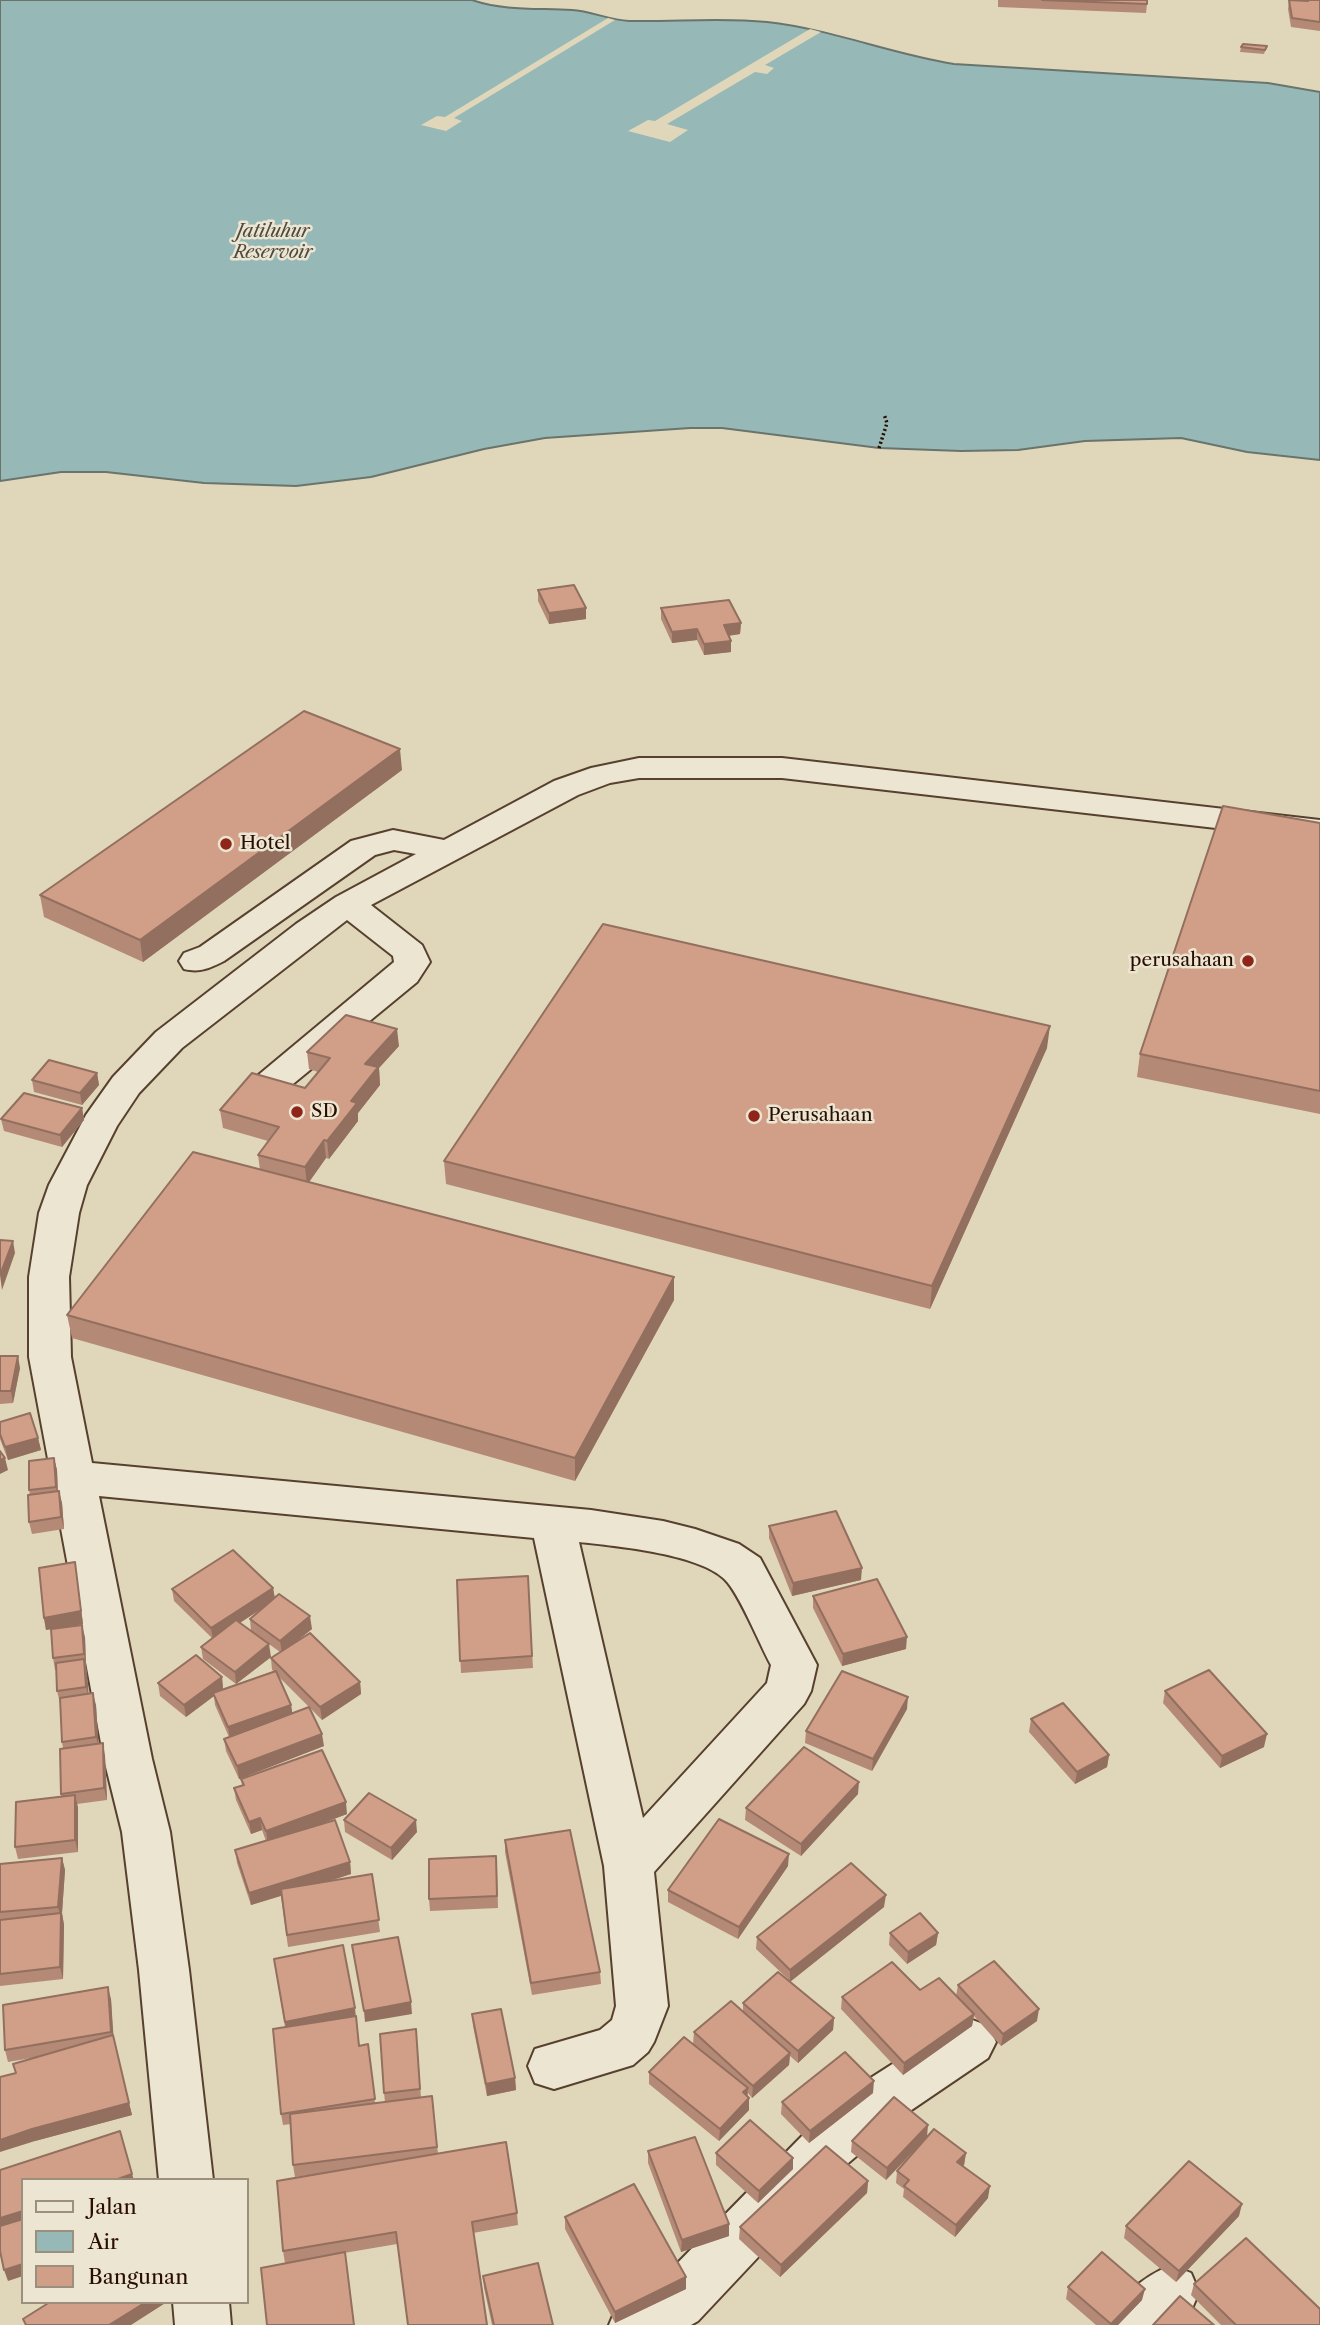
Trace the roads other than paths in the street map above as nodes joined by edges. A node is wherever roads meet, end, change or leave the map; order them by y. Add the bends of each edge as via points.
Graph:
1 (1294, 833) edge
2 (446, 850) junction
3 (348, 904) junction
4 (197, 961) dead end
5 (269, 1085) edge
6 (76, 1478) junction
7 (553, 1524) junction
8 (629, 1866) junction
9 (970, 2042) dead end
10 (554, 2066) dead end
11 (186, 2178) edge
12 (637, 2325) edge

1 - 2 street via 843,774 675,766 627,770 566,788
2 - 3 street
2 - 4 street via 393,839 363,848
3 - 5 street via 410,952 412,962 404,974
3 - 6 street via 280,951 169,1040 126,1085 99,1124 68,1185 52,1241 48,1324
6 - 7 street
6 - 11 street via 146,1832
7 - 8 street
7 - 8 street via 688,1543 733,1560 744,1570 794,1665 788,1691 778,1705
8 - 10 street via 641,1976 642,2006 636,2026 615,2049
9 - 12 street via 878,2104 821,2153 678,2302

